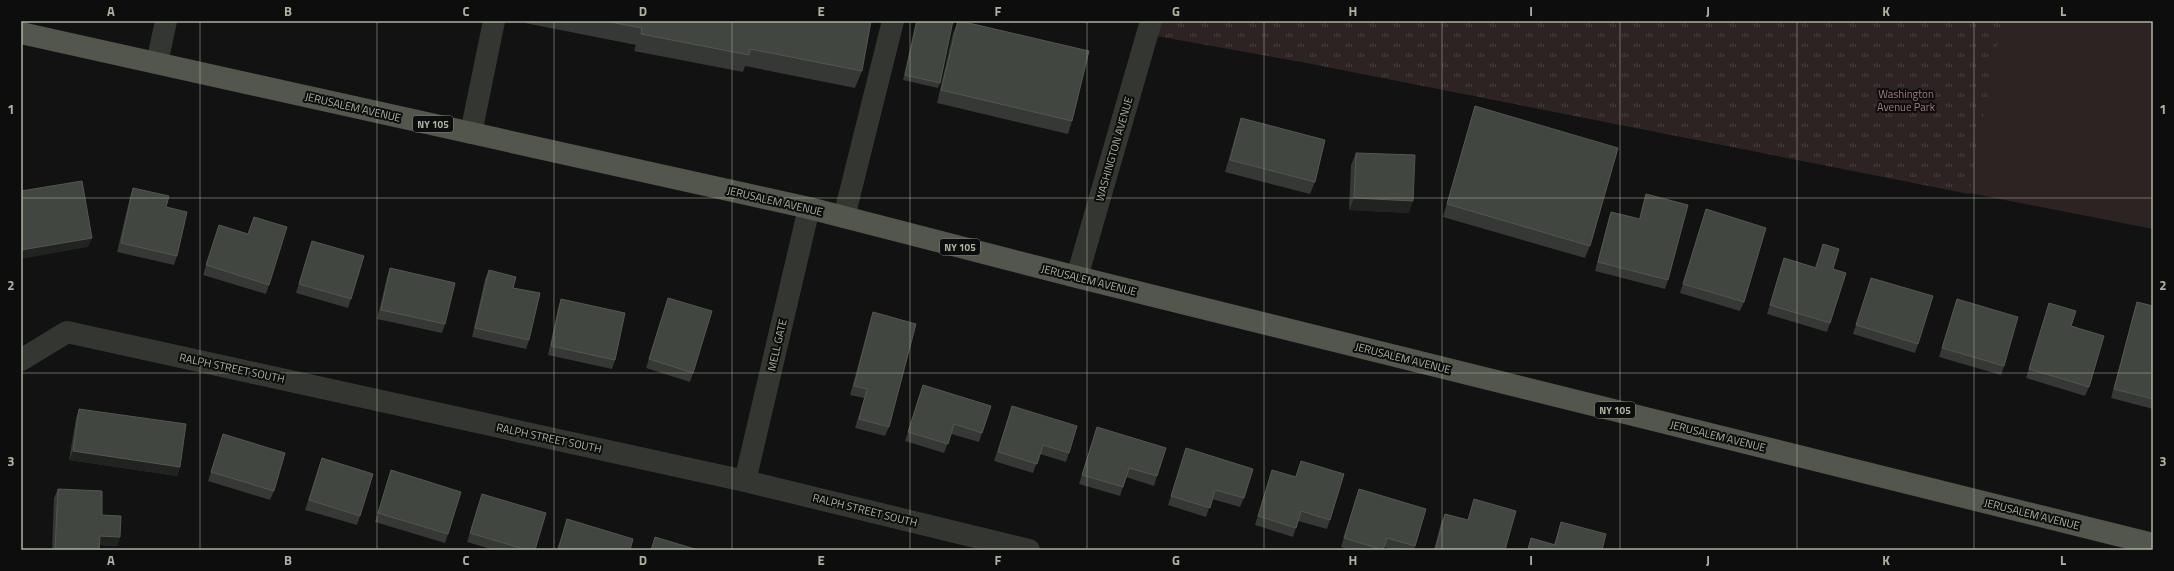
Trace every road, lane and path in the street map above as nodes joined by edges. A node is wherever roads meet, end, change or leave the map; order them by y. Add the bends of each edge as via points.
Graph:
1 (166, 21) edge
2 (494, 21) edge
3 (893, 21) edge
4 (1151, 21) edge
5 (21, 33) edge
6 (157, 63) junction
7 (471, 133) junction
8 (809, 208) junction
9 (844, 217) junction
10 (1076, 277) junction
11 (21, 360) edge
12 (745, 481) junction
13 (2125, 544) edge
14 (2153, 544) edge
15 (1029, 550) edge

1 - 6 street
2 - 7 street
3 - 9 street
4 - 10 street, WASHINGTON AVENUE
5 - 6 main road, JERUSALEM AVENUE / NY 105
6 - 7 main road, JERUSALEM AVENUE / NY 105
7 - 8 main road, JERUSALEM AVENUE / NY 105
8 - 9 main road, JERUSALEM AVENUE / NY 105
8 - 12 street, MELL GATE
9 - 10 main road, JERUSALEM AVENUE / NY 105
10 - 13 main road, JERUSALEM AVENUE / NY 105
11 - 12 street, RALPH STREET SOUTH via 68,332
12 - 15 street, RALPH STREET SOUTH
13 - 14 main road, JERUSALEM AVENUE / NY 105

